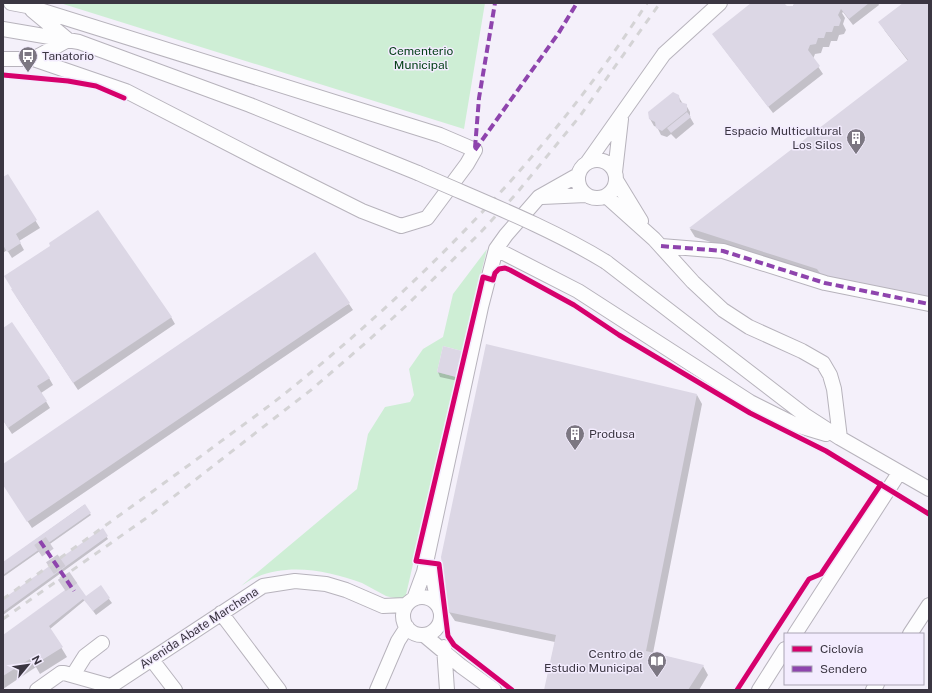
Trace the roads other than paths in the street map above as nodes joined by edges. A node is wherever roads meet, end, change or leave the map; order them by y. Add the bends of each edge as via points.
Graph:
1 (11, 3) edge
2 (720, 3) edge
3 (27, 6) junction
4 (3, 29) edge
5 (68, 40) junction
6 (3, 58) edge
7 (33, 59) junction
8 (622, 115) junction
9 (587, 163) junction
10 (578, 175) junction
11 (615, 176) junction
12 (586, 195) junction
13 (606, 196) junction
14 (539, 197) junction
15 (658, 243) junction
16 (496, 249) junction
17 (929, 304) edge
18 (840, 438) junction
19 (899, 473) junction
20 (929, 489) edge
21 (426, 562) junction
22 (410, 602) junction
23 (929, 605) edge
24 (383, 606) junction
25 (439, 607) junction
26 (221, 613) junction
27 (440, 622) junction
28 (406, 624) junction
29 (796, 633) edge
30 (911, 633) edge
31 (424, 635) junction
32 (102, 643) dead end
33 (444, 651) junction
34 (784, 651) edge
35 (152, 660) junction
36 (81, 681) edge
37 (107, 688) edge
38 (37, 690) edge
39 (175, 690) edge
40 (279, 690) edge
41 (377, 690) edge
42 (447, 690) edge
43 (494, 690) edge
44 (759, 690) edge

1 - 3 street
2 - 8 street via 664,54
3 - 5 street
3 - 7 street via 440,135 475,150 426,218 400,226 355,207 126,91
4 - 5 street
5 - 7 street
5 - 18 street, bridge via 250,105 418,173 552,232 606,262 775,393
6 - 7 street
8 - 9 street
8 - 11 street
9 - 10 street
9 - 11 street via 593,160 606,162
10 - 12 street via 579,186
10 - 14 street
11 - 13 street via 613,190
11 - 15 street via 632,208
12 - 13 street via 596,199
12 - 14 street
13 - 15 street
14 - 16 street
15 - 17 street via 723,251 825,283
15 - 18 street via 693,282 723,310 749,327 823,363 834,390
16 - 18 street via 578,290 750,402 796,425
16 - 21 street
18 - 19 street
19 - 20 street
19 - 29 street
21 - 22 street via 420,584
21 - 25 street via 432,574
22 - 24 street, Avenida Abate Marchena
22 - 25 street via 423,597 432,600
22 - 28 street via 404,611
23 - 30 street
24 - 26 street, Avenida Abate Marchena via 326,584 295,581 263,586
24 - 28 street, Avenida Abate Marchena
25 - 27 street
26 - 35 street, Avenida Abate Marchena
26 - 40 street
27 - 31 street via 434,631
27 - 33 street
28 - 31 street via 415,633
28 - 41 street
31 - 33 street
32 - 36 street via 85,656
33 - 42 street
33 - 43 street
34 - 44 street
35 - 37 street, Avenida Abate Marchena
35 - 39 street
36 - 37 street
36 - 38 street via 61,674

